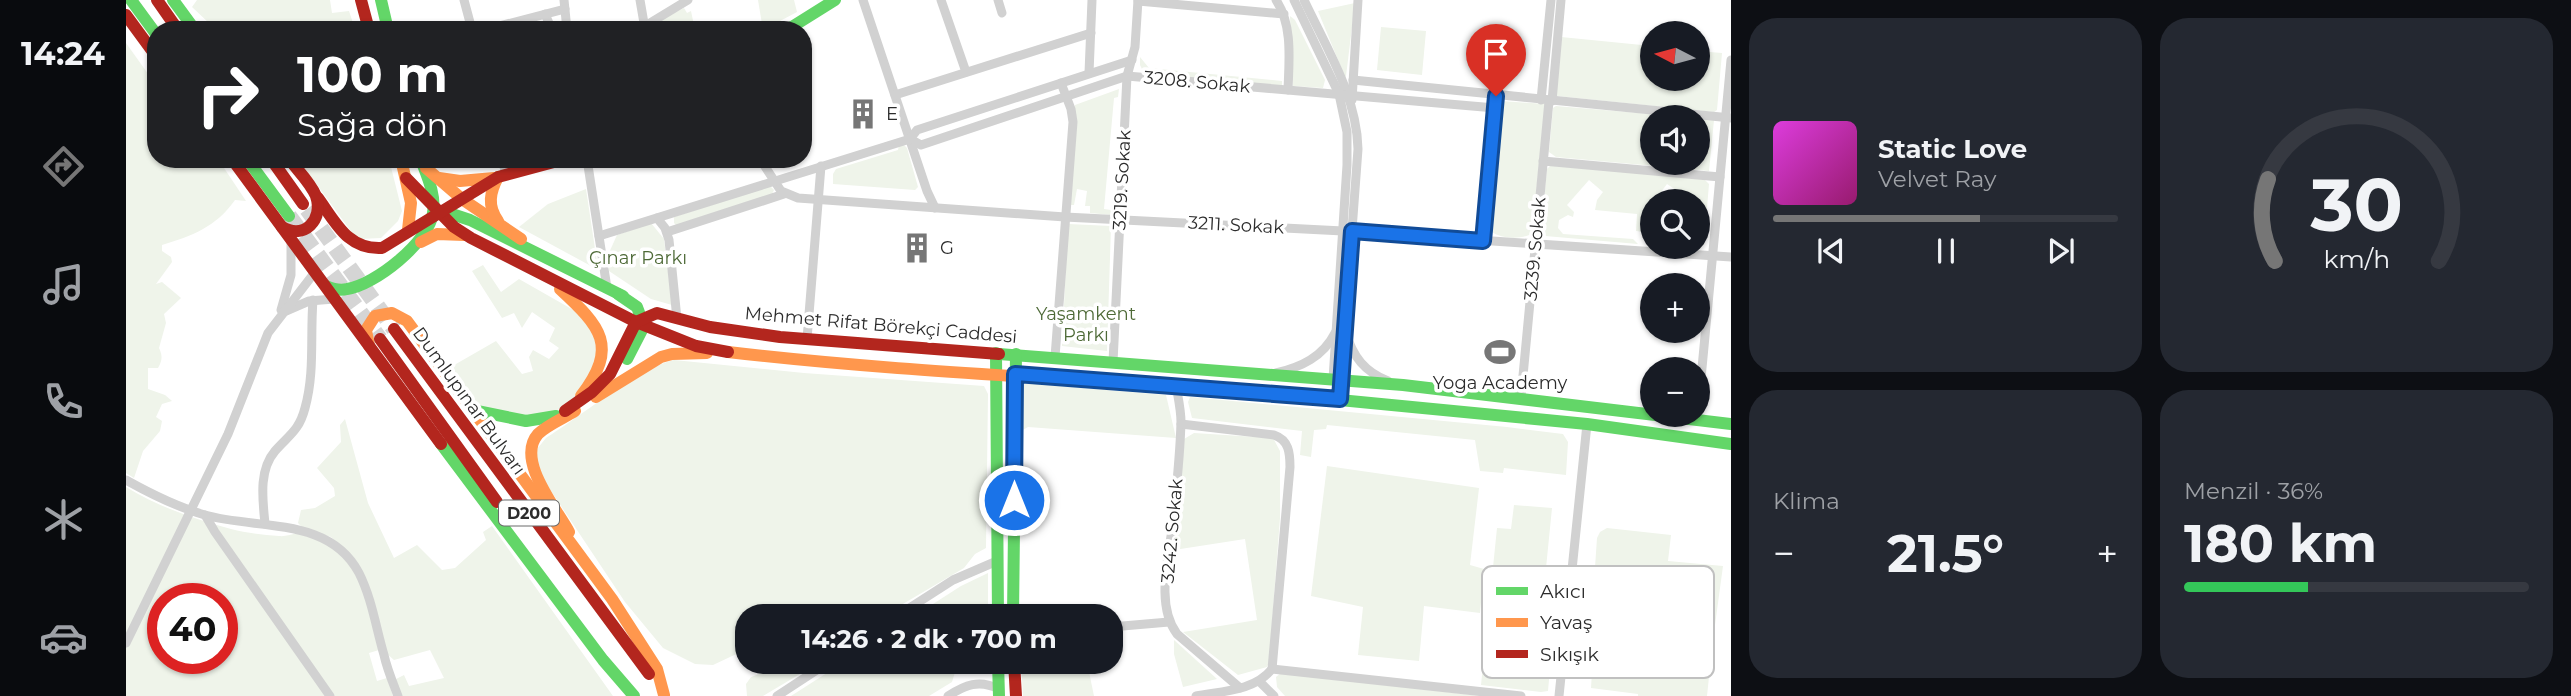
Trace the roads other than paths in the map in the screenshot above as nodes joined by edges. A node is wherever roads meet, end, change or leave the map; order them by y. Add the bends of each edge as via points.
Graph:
1 (131, 0) edge
2 (157, 0) edge
3 (173, 0) edge
4 (361, 0) edge
5 (381, 0) edge
6 (464, 0) edge
7 (640, 0) edge
8 (688, 0) edge
9 (835, 0) edge
10 (863, 0) edge
11 (941, 0) edge
12 (998, 0) edge
13 (1092, 0) edge
14 (1276, 0) edge
15 (1294, 0) edge
16 (1304, 0) edge
17 (1358, 0) edge
18 (1551, 0) edge
19 (1561, 0) edge
20 (1138, 1) edge
21 (565, 4) edge
22 (1002, 13) dead end
23 (545, 14) junction
24 (1284, 14) junction
25 (126, 15) edge
26 (172, 21) edge
27 (188, 21) edge
28 (367, 21) edge
29 (386, 21) edge
30 (470, 21) edge
31 (518, 21) edge
32 (548, 21) edge
33 (644, 21) edge
34 (656, 21) edge
35 (801, 21) edge
36 (147, 22) edge
37 (1091, 33) junction
38 (147, 44) edge
39 (1132, 60) junction
40 (1731, 60) edge
41 (966, 72) junction
42 (1089, 73) junction
43 (1127, 76) junction
44 (1353, 80) junction
45 (1061, 83) junction
46 (1288, 90) junction
47 (895, 95) junction
48 (1496, 96) junction
49 (1067, 97) junction
50 (1348, 97) junction
51 (1547, 101) junction
52 (1494, 108) junction
53 (1728, 118) edge
54 (1728, 134) edge
55 (910, 139) junction
56 (1543, 161) junction
57 (821, 166) junction
58 (240, 168) edge
59 (253, 168) edge
60 (277, 168) edge
61 (296, 168) edge
62 (403, 168) edge
63 (424, 168) edge
64 (428, 168) edge
65 (502, 168) edge
66 (532, 168) edge
67 (588, 168) edge
68 (766, 168) edge
69 (502, 176) junction
70 (435, 177) junction
71 (1720, 177) junction
72 (406, 178) junction
73 (774, 181) junction
74 (784, 194) junction
75 (315, 195) junction
76 (465, 198) junction
77 (819, 200) junction
78 (303, 204) tunnel mouth
79 (935, 208) junction
80 (440, 211) junction
81 (1065, 217) junction
82 (657, 218) junction
83 (1120, 220) junction
84 (285, 221) junction
85 (503, 226) junction
86 (408, 230) junction
87 (1347, 231) junction
88 (667, 232) junction
89 (599, 236) junction
90 (471, 238) junction
91 (291, 240) junction
92 (1483, 241) junction
93 (418, 243) junction
94 (1535, 244) junction
95 (537, 251) junction
96 (1713, 256) junction
97 (1731, 257) edge
98 (315, 272) junction
99 (544, 275) junction
100 (323, 284) junction
101 (613, 291) junction
102 (334, 299) junction
103 (313, 300) junction
104 (657, 313) junction
105 (279, 316) junction
106 (677, 319) junction
107 (641, 322) junction
108 (1341, 328) junction
109 (394, 329) tunnel mouth
110 (807, 338) junction
111 (375, 343) junction
112 (996, 352) junction
113 (746, 354) junction
114 (1016, 354) junction
115 (1055, 357) junction
116 (1704, 357) edge
117 (1113, 362) junction
118 (995, 373) junction
119 (1015, 374) junction
120 (1263, 374) junction
121 (1338, 379) junction
122 (1176, 385) junction
123 (1403, 385) junction
124 (596, 397) junction
125 (1521, 397) junction
126 (1336, 398) junction
127 (1588, 406) junction
128 (472, 410) junction
129 (561, 413) junction
130 (1640, 413) edge
131 (1710, 422) edge
132 (1181, 424) junction
133 (1731, 424) edge
134 (1587, 425) junction
135 (1731, 444) edge
136 (126, 480) edge
137 (191, 510) junction
138 (205, 515) junction
139 (265, 524) junction
140 (575, 549) junction
141 (997, 561) junction
142 (1572, 566) edge
143 (916, 604) edge
144 (998, 604) edge
145 (1013, 604) edge
146 (1169, 622) junction
147 (1123, 626) edge
148 (126, 643) edge
149 (1272, 669) junction
150 (811, 674) edge
151 (998, 674) edge
152 (1015, 674) edge
153 (1561, 678) edge
154 (1259, 681) junction
155 (1240, 688) junction
156 (999, 693) edge
157 (1016, 693) edge
158 (330, 696) edge
159 (398, 696) edge
160 (635, 696) edge
161 (664, 696) edge
162 (777, 696) edge
163 (948, 696) edge
164 (1196, 696) edge
165 (1274, 696) edge
166 (1521, 696) edge
167 (1559, 696) edge

1 - 36 main road
2 - 26 main road
3 - 27 main road
4 - 28 main road
5 - 29 main road
6 - 30 street
7 - 33 street
8 - 34 street
9 - 35 main road
10 - 47 street
11 - 41 street
12 - 22 street
13 - 37 street
14 - 24 street
15 - 50 street
16 - 50 street
17 - 44 street
18 - 51 street, 3239. Sokak
19 - 51 street, 3239. Sokak
20 - 24 street
20 - 39 street, 3219. Sokak
21 - 23 street
23 - 31 street
23 - 32 street
24 - 46 street
25 - 38 main road
37 - 41 street
37 - 42 street
39 - 42 street, 3208. Sokak
39 - 43 street, 3219. Sokak
40 - 53 street
41 - 47 street
42 - 45 street, 3208. Sokak
43 - 46 street, 3208. Sokak
43 - 49 street, 3208. Sokak
43 - 83 street, 3219. Sokak
44 - 48 street
44 - 50 street
45 - 49 street
45 - 55 street, 3208. Sokak via 917,130
46 - 50 street, 3208. Sokak
47 - 55 street
48 - 51 street
48 - 52 street
49 - 55 street, 3208. Sokak via 920,145
49 - 81 street via 1073,122
50 - 52 street, 3208. Sokak
50 - 87 street
50 - 87 street via 1358,149
51 - 53 street
51 - 56 street, 3239. Sokak
52 - 92 street
53 - 54 street
54 - 71 street
55 - 57 street, 3208. Sokak
55 - 79 street
56 - 71 street
56 - 94 street, 3239. Sokak
57 - 73 street, 3208. Sokak
57 - 77 street
58 - 84 main road
59 - 84 main road
60 - 78 main road
61 - 75 main road
62 - 72 main road
63 - 80 main road
64 - 70 main road, Mehmet Rifat Börekçi Caddesi
65 - 69 street
66 - 69 main road
67 - 89 street
68 - 73 street
69 - 70 main road via 460,181
69 - 76 main road
69 - 85 main road via 490,203 493,216
70 - 76 main road, Mehmet Rifat Börekçi Caddesi
71 - 96 street
72 - 80 main road
72 - 86 main road via 412,208
73 - 74 street
73 - 82 street, 3208. Sokak
74 - 77 street, 3211. Sokak
74 - 88 street
75 - 84 main road via 318,215 310,227 290,232
75 - 86 main road via 358,247 382,248
76 - 80 main road
76 - 85 main road, Mehmet Rifat Börekçi Caddesi
77 - 79 street, 3211. Sokak
77 - 110 street
79 - 81 street, 3211. Sokak
80 - 86 main road
80 - 90 main road
80 - 93 main road
80 - 95 main road, Mehmet Rifat Börekçi Caddesi
81 - 83 street, 3211. Sokak
81 - 115 street
82 - 88 street
82 - 89 street, 3208. Sokak
83 - 87 street, 3211. Sokak
83 - 117 street, 3219. Sokak
84 - 91 main road, Dumlupınar Bulvarı
85 - 95 main road, Mehmet Rifat Börekçi Caddesi
87 - 92 street, 3211. Sokak
87 - 108 street
88 - 106 street
89 - 101 street
90 - 93 main road via 445,233
90 - 99 main road
91 - 98 main road, Dumlupınar Bulvarı
91 - 105 street via 291,275
92 - 94 street, 3211. Sokak
93 - 100 main road via 352,290 338,291
94 - 96 street, 3211. Sokak
94 - 125 street, 3239. Sokak
95 - 101 main road, Mehmet Rifat Börekçi Caddesi
96 - 97 street, 3211. Sokak
96 - 116 street
98 - 100 main road, Dumlupınar Bulvarı
98 - 105 street
99 - 107 main road
99 - 129 main road via 589,315 602,343 596,374 583,394
100 - 102 main road, Dumlupınar Bulvarı
101 - 104 main road, Mehmet Rifat Börekçi Caddesi
101 - 107 main road via 637,307
102 - 103 street
102 - 111 main road, Dumlupınar Bulvarı
103 - 105 street
103 - 139 street via 310,387 297,429 265,467
104 - 106 main road, Mehmet Rifat Börekçi Caddesi
104 - 107 main road
105 - 137 street
106 - 110 main road, Mehmet Rifat Börekçi Caddesi via 738,332
107 - 113 main road via 696,346
107 - 124 main road via 641,337
107 - 129 main road via 611,374 594,392
108 - 120 street via 1317,356 1290,369
108 - 121 street
108 - 123 street via 1369,372
109 - 161 main road, Dumlupınar Bulvarı / D200
110 - 112 main road, Mehmet Rifat Börekçi Caddesi
111 - 128 main road via 366,341 372,318 384,312 400,315
111 - 160 main road, Dumlupınar Bulvarı / D200
112 - 114 main road, Mehmet Rifat Börekçi Caddesi
112 - 118 main road
113 - 118 main road
113 - 124 main road via 672,354
114 - 115 main road, Mehmet Rifat Börekçi Caddesi
114 - 119 main road
115 - 117 main road, Mehmet Rifat Börekçi Caddesi
117 - 120 main road, Mehmet Rifat Börekçi Caddesi
118 - 119 main road
118 - 141 main road
119 - 122 main road
119 - 145 main road
120 - 121 main road, Mehmet Rifat Börekçi Caddesi
121 - 123 main road, Mehmet Rifat Börekçi Caddesi
121 - 126 main road
122 - 126 main road
122 - 132 street, 3242. Sokak
123 - 125 main road, Mehmet Rifat Börekçi Caddesi
124 - 140 main road via 538,434 532,446 536,476
125 - 127 main road, Mehmet Rifat Börekçi Caddesi
126 - 134 main road
127 - 130 main road, Mehmet Rifat Börekçi Caddesi
127 - 134 main road
128 - 129 main road via 531,420 549,420
128 - 140 main road
131 - 133 main road, Mehmet Rifat Börekçi Caddesi
132 - 146 street, 3242. Sokak via 1167,553
132 - 149 street via 1274,435 1287,445 1290,467
134 - 135 main road
134 - 142 street
136 - 137 street
137 - 138 street
137 - 148 street
138 - 139 street
138 - 158 street
139 - 159 street via 308,532 345,552 372,605
140 - 161 main road via 657,669
141 - 143 street via 953,580
141 - 144 main road
146 - 147 street
146 - 155 street
149 - 154 street
149 - 166 street
150 - 162 street
151 - 156 main road
152 - 157 main road
153 - 167 street
154 - 155 street
154 - 165 street
155 - 164 street
156 - 157 main road
156 - 163 street via 989,684 973,684

